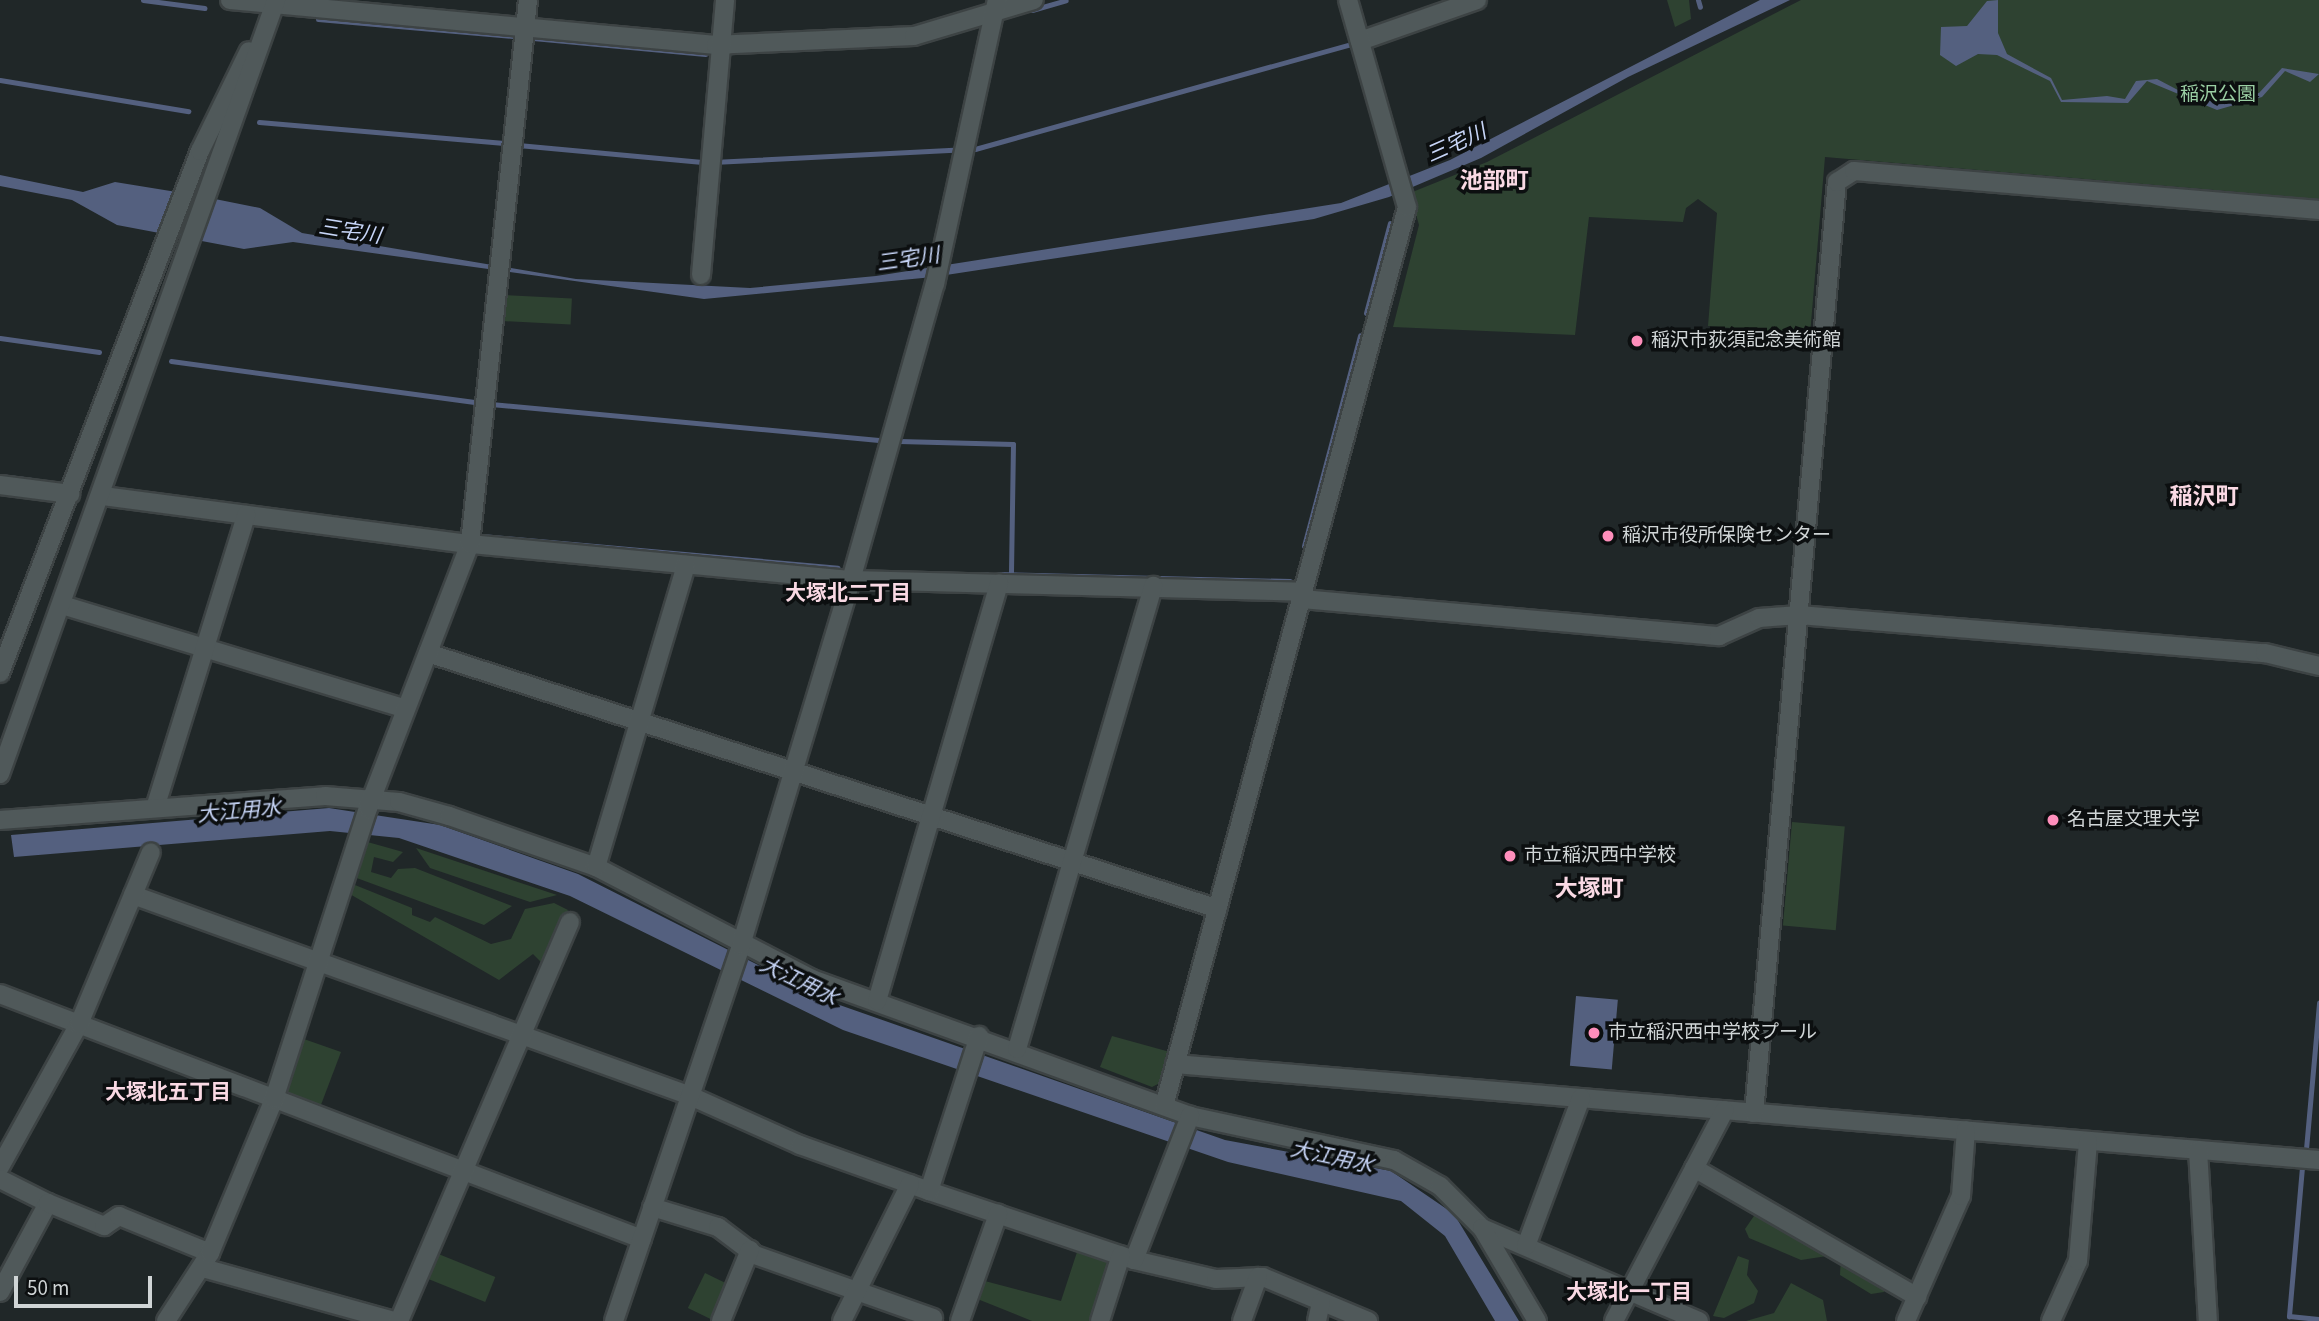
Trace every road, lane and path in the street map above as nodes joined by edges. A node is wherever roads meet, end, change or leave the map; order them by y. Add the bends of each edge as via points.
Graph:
1 (230, 0) edge
2 (528, 0) edge
3 (725, 0) edge
4 (1034, 0) edge
5 (1348, 0) edge
6 (1476, 0) edge
7 (275, 2) edge
8 (995, 6) edge
9 (523, 27) junction
10 (1360, 41) junction
11 (716, 45) junction
12 (2319, 210) edge
13 (701, 275) dead end
14 (0, 485) edge
15 (70, 494) junction
16 (103, 496) junction
17 (246, 515) junction
18 (470, 544) junction
19 (686, 565) junction
20 (851, 580) junction
21 (999, 583) junction
22 (1153, 586) junction
23 (1303, 596) junction
24 (62, 605) junction
25 (1799, 615) junction
26 (205, 648) junction
27 (428, 653) junction
28 (2319, 666) edge
29 (0, 673) edge
30 (406, 709) junction
31 (639, 721) junction
32 (793, 771) junction
33 (0, 774) edge
34 (370, 803) junction
35 (156, 808) junction
36 (931, 816) junction
37 (0, 820) edge
38 (151, 852) dead end
39 (1072, 861) junction
40 (596, 867) junction
41 (133, 895) junction
42 (1218, 909) junction
43 (570, 922) dead end
44 (739, 949) junction
45 (317, 966) junction
46 (0, 993) edge
47 (877, 1001) junction
48 (79, 1024) junction
49 (516, 1035) junction
50 (977, 1040) junction
51 (1017, 1049) junction
52 (1175, 1064) junction
53 (688, 1095) junction
54 (1581, 1098) junction
55 (274, 1099) junction
56 (1164, 1106) junction
57 (1725, 1110) junction
58 (1754, 1113) junction
59 (1188, 1120) junction
60 (1966, 1130) junction
61 (2088, 1141) junction
62 (2198, 1150) junction
63 (2319, 1160) edge
64 (0, 1167) edge
65 (1694, 1168) junction
66 (462, 1170) junction
67 (0, 1180) edge
68 (910, 1184) junction
69 (929, 1191) junction
70 (48, 1203) junction
71 (652, 1207) junction
72 (998, 1214) junction
73 (1482, 1228) junction
74 (642, 1239) junction
75 (1527, 1247) junction
76 (750, 1250) junction
77 (1128, 1258) junction
78 (206, 1260) junction
79 (1258, 1277) junction
80 (855, 1289) junction
81 (1629, 1290) junction
82 (0, 1292) edge
83 (1917, 1297) junction
84 (1321, 1302) junction
85 (935, 1320) edge
86 (166, 1321) edge
87 (396, 1321) edge
88 (614, 1321) edge
89 (721, 1321) edge
90 (842, 1321) edge
91 (960, 1321) edge
92 (1100, 1321) edge
93 (1242, 1321) edge
94 (1317, 1321) edge
95 (1368, 1321) edge
96 (1537, 1321) edge
97 (1614, 1321) edge
98 (1699, 1321) edge
99 (1906, 1321) edge
100 (2051, 1321) edge
101 (2208, 1321) edge

1 - 7 street
2 - 9 street
3 - 11 street
4 - 8 street
5 - 10 street
6 - 10 street
7 - 9 street
7 - 15 street via 186,186
7 - 16 street
8 - 11 street via 914,36
8 - 20 street via 935,284
9 - 11 street
9 - 18 street
10 - 23 street via 1405,202
11 - 13 street
12 - 25 street via 1854,171 1837,182
14 - 15 street
15 - 29 street
16 - 17 street
16 - 24 street
17 - 18 street
17 - 26 street
18 - 19 street
18 - 27 street
19 - 20 street
19 - 31 street
20 - 21 street
20 - 32 street
21 - 22 street
21 - 36 street
22 - 23 street
22 - 39 street
23 - 25 street via 1719,636 1759,618
23 - 42 street
24 - 26 street
24 - 33 street
25 - 28 street via 2265,653
25 - 58 street
26 - 30 street
26 - 35 street
27 - 30 street
27 - 31 street
30 - 34 street
31 - 32 street
31 - 40 street
32 - 36 street
32 - 44 street
34 - 35 street
34 - 40 street via 449,816
34 - 45 street
35 - 37 street
36 - 39 street
36 - 47 street
38 - 41 street
39 - 42 street
39 - 51 street
40 - 44 street
41 - 45 street
41 - 48 street
42 - 52 street
43 - 49 street
44 - 47 street
44 - 53 street
45 - 49 street
45 - 55 street
46 - 48 street
47 - 50 street
48 - 55 street
48 - 64 street
49 - 53 street
49 - 66 street
50 - 51 street
50 - 69 street
51 - 56 street
52 - 54 street
52 - 56 street
53 - 68 street
53 - 71 street
54 - 57 street
54 - 75 street
55 - 66 street
55 - 78 street
56 - 59 street
57 - 58 street
57 - 65 street
58 - 60 street
59 - 73 street via 1394,1160 1440,1186
59 - 77 street
60 - 61 street
60 - 83 street via 1961,1196
61 - 62 street
61 - 100 street via 2078,1261
62 - 63 street
62 - 101 street
65 - 81 street
65 - 83 street
66 - 74 street
66 - 87 street
67 - 70 street
68 - 69 street
68 - 80 street
69 - 72 street
70 - 78 street via 104,1226 119,1216
70 - 82 street
71 - 74 street
71 - 76 street via 718,1227
72 - 77 street
72 - 91 street
73 - 75 street
73 - 96 street
74 - 88 street
75 - 81 street
76 - 80 street
76 - 89 street
77 - 79 street via 1216,1279
77 - 92 street
78 - 86 street
78 - 87 street
79 - 84 street
79 - 93 street
80 - 85 street
80 - 90 street
81 - 97 street
81 - 98 street
83 - 99 street
84 - 94 street
84 - 95 street

